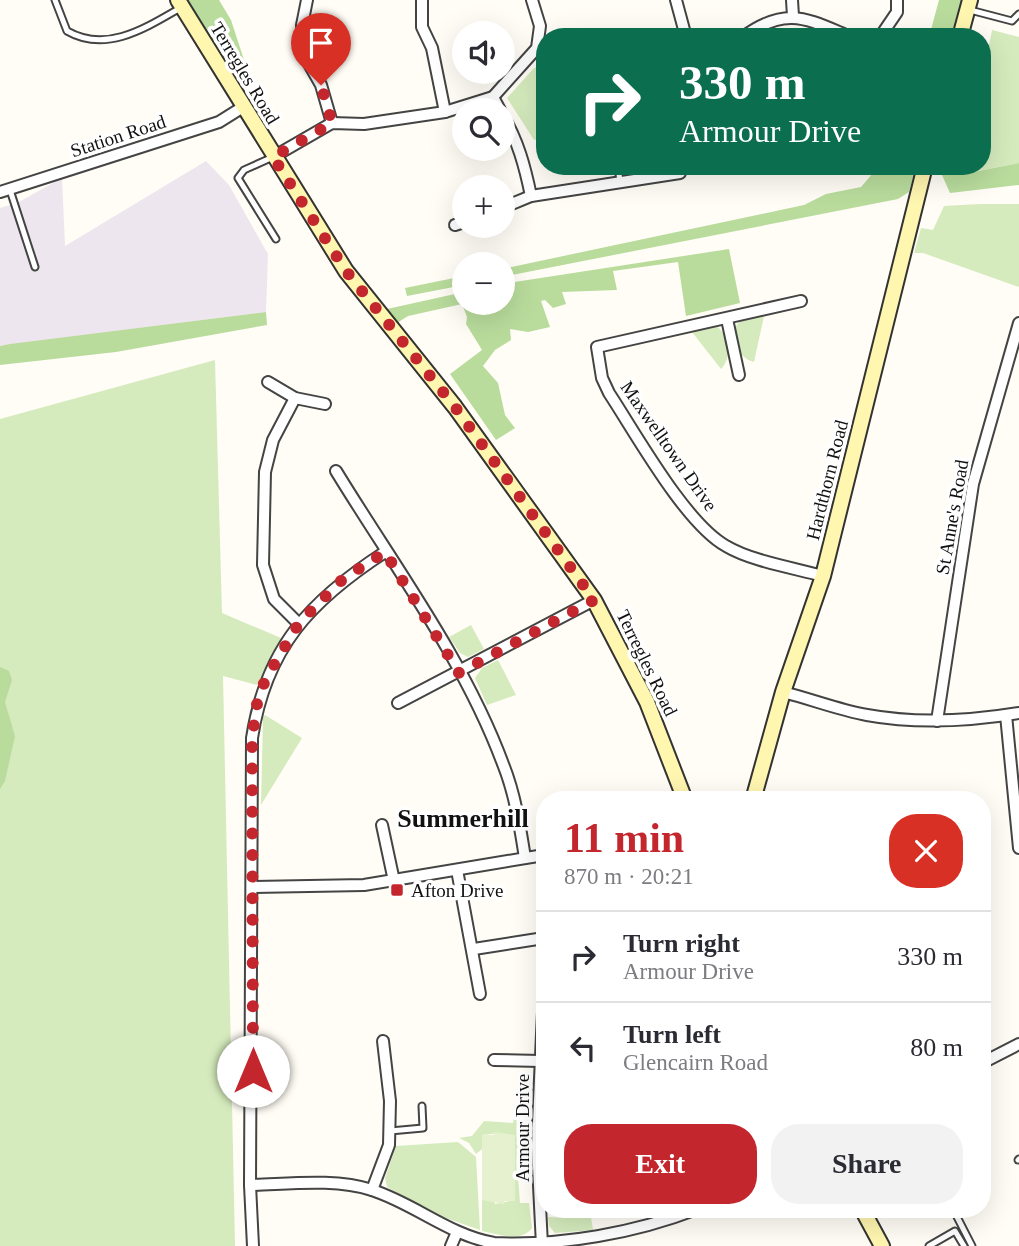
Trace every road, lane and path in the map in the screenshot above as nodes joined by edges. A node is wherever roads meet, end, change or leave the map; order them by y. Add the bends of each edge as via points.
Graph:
1 (55, 0) edge
2 (307, 0) edge
3 (422, 0) edge
4 (532, 0) edge
5 (676, 0) edge
6 (792, 0) edge
7 (897, 0) edge
8 (180, 4) edge
9 (968, 5) edge
10 (1019, 14) edge
11 (793, 16) junction
12 (540, 28) edge
13 (684, 28) edge
14 (755, 28) edge
15 (821, 28) edge
16 (886, 28) edge
17 (962, 28) edge
18 (536, 49) edge
19 (493, 97) joint
20 (243, 107) junction
21 (445, 112) junction
22 (332, 123) junction
23 (515, 139) edge
24 (273, 157) junction
25 (619, 175) edge
26 (667, 175) edge
27 (922, 175) edge
28 (620, 182) junction
29 (5, 190) edge
30 (531, 196) junction
31 (515, 203) edge
32 (276, 239) dead end
33 (35, 267) dead end
34 (801, 301) dead end
35 (727, 319) junction
36 (1019, 323) edge
37 (739, 375) dead end
38 (268, 382) dead end
39 (295, 398) junction
40 (325, 404) dead end
41 (336, 471) dead end
42 (385, 552) junction
43 (823, 576) junction
44 (594, 600) junction
45 (299, 623) junction
46 (459, 673) junction
47 (783, 692) junction
48 (398, 703) dead end
49 (1019, 713) edge
50 (1006, 715) junction
51 (937, 720) junction
52 (682, 791) edge
53 (756, 791) edge
54 (382, 825) dead end
55 (1019, 848) edge
56 (536, 856) edge
57 (525, 858) junction
58 (457, 870) junction
59 (394, 881) junction
60 (253, 887) junction
61 (536, 939) edge
62 (474, 949) junction
63 (480, 995) dead end
64 (383, 1041) dead end
65 (1019, 1044) edge
66 (991, 1058) edge
67 (494, 1060) dead end
68 (536, 1061) edge
69 (422, 1106) dead end
70 (390, 1132) junction
71 (250, 1185) junction
72 (372, 1190) junction
73 (541, 1218) edge
74 (674, 1218) edge
75 (867, 1218) edge
76 (958, 1218) edge
77 (457, 1232) junction
78 (542, 1245) edge
79 (253, 1246) edge
80 (451, 1246) edge
81 (882, 1246) edge
82 (929, 1246) edge
83 (964, 1246) edge
84 (972, 1246) edge

1 - 8 lane via 66,32 79,38 124,39
2 - 22 street via 302,24 304,55 321,85
3 - 21 street via 422,27 432,48
4 - 12 street
5 - 13 street
6 - 11 street
7 - 16 street via 897,12
8 - 20 street, Terregles Road
9 - 10 lane via 1012,21
9 - 17 street
11 - 14 street
11 - 15 street via 803,16
18 - 19 street
19 - 21 street
20 - 24 street, Terregles Road
20 - 29 street, Station Road via 219,122
21 - 22 street via 364,124
22 - 24 street
23 - 30 street
24 - 32 lane via 238,177
24 - 44 street, Terregles Road via 346,271 411,351
25 - 28 lane
26 - 28 street
27 - 43 street, Hardthorn Road
28 - 30 street
29 - 33 lane
30 - 31 street
34 - 35 street, Maxwelltown Drive
35 - 37 street
35 - 43 street, Maxwelltown Drive via 597,346 602,378 657,465 709,533 726,547
36 - 51 street, St Anne's Road via 973,484
38 - 39 street
39 - 40 street
39 - 45 street via 272,440 265,472 263,565 274,599
41 - 42 street
42 - 45 street via 343,579
42 - 46 street
43 - 47 street, Hardthorn Road
44 - 46 street
44 - 52 street, Terregles Road via 648,702
45 - 60 street via 265,680 257,704 252,738
46 - 48 street
46 - 57 street via 504,766
47 - 51 street via 866,715
47 - 53 street, Hardthorn Road
49 - 50 street
50 - 51 street
50 - 55 street
54 - 59 street
56 - 57 street
57 - 58 street
58 - 59 street
58 - 62 street
59 - 60 street
60 - 71 street
61 - 62 street
62 - 63 street
64 - 70 street
65 - 66 street
67 - 68 street
69 - 70 lane via 422,1128
70 - 72 street
71 - 72 street via 316,1183
71 - 79 street
72 - 77 street
73 - 78 street, Armour Drive
74 - 78 street via 644,1230
75 - 81 street
76 - 84 lane
77 - 78 street via 495,1243
77 - 80 street
82 - 83 lane via 955,1231

